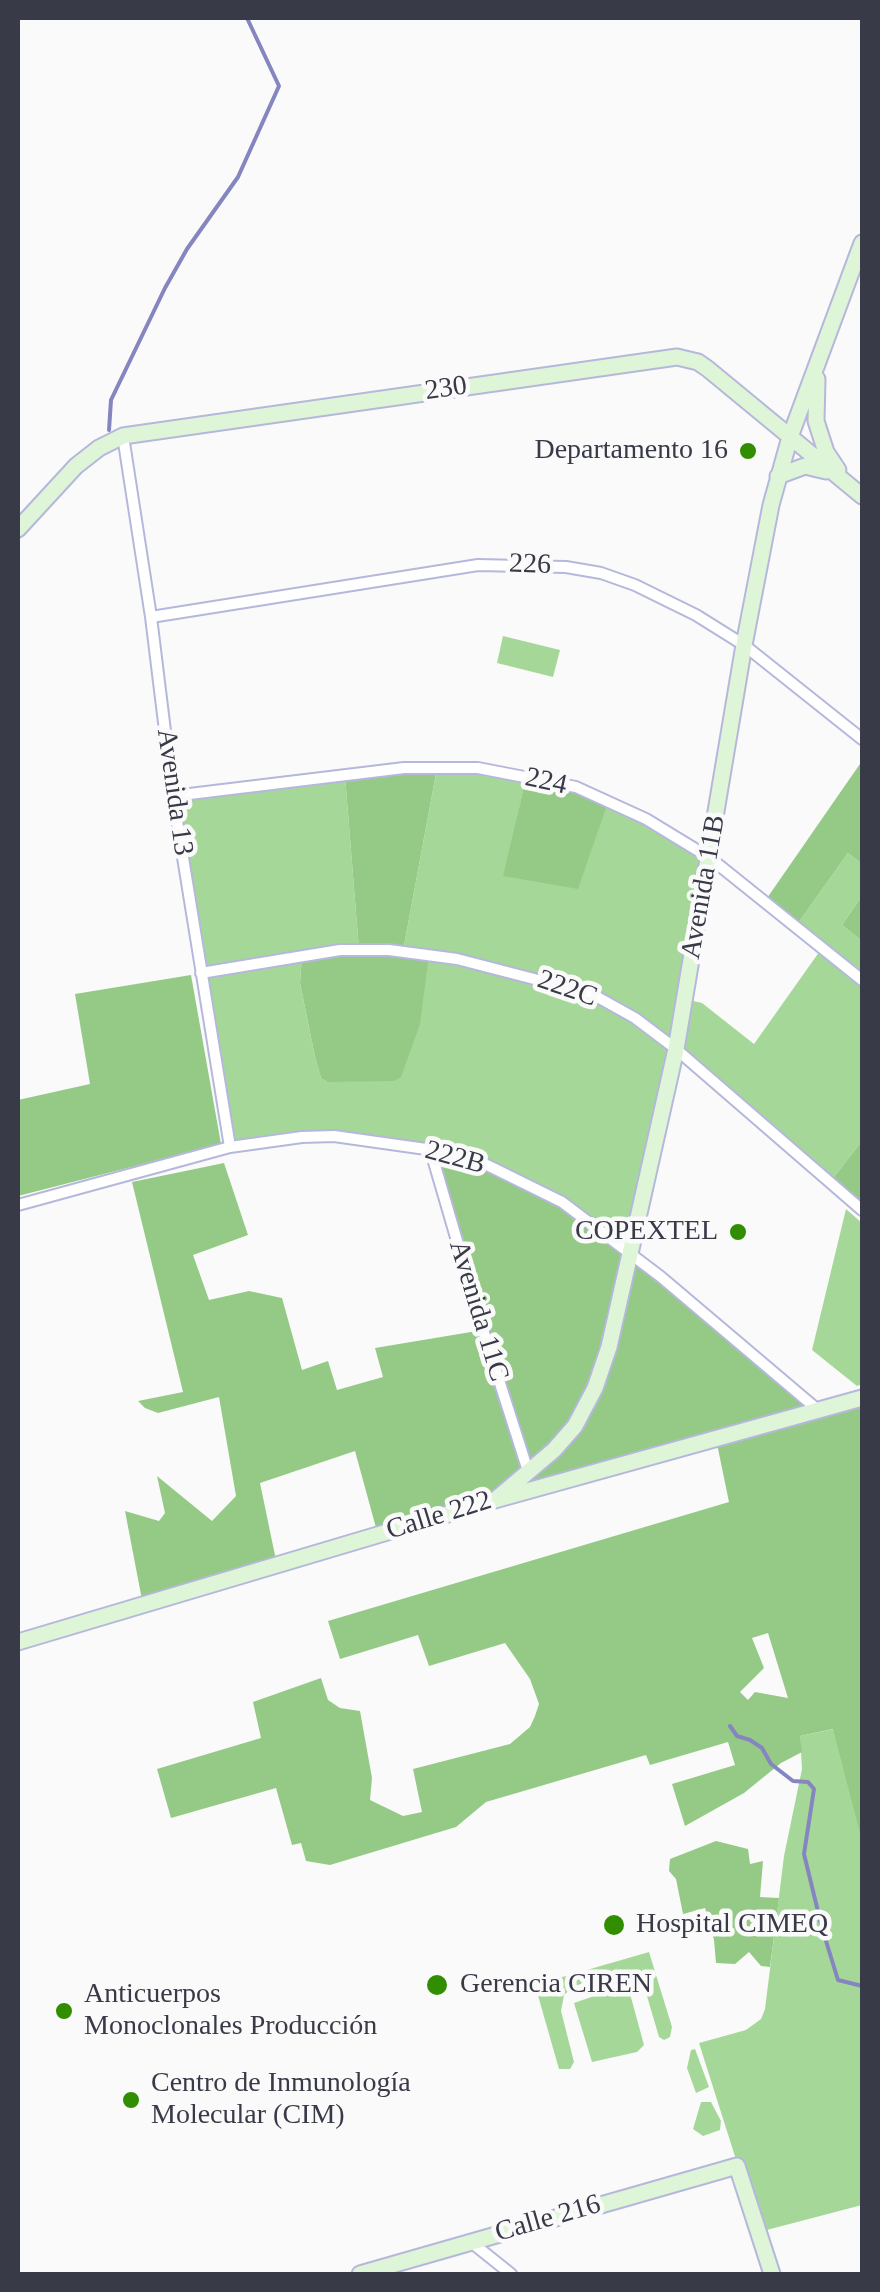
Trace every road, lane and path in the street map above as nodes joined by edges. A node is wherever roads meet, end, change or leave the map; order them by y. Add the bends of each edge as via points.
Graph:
1 (862, 243) edge
2 (819, 358) junction
3 (122, 436) junction
4 (790, 437) junction
5 (778, 476) junction
6 (839, 477) junction
7 (862, 496) edge
8 (18, 529) edge
9 (151, 617) junction
10 (744, 646) junction
11 (862, 739) edge
12 (172, 796) junction
13 (710, 858) junction
14 (201, 973) junction
15 (862, 980) edge
16 (676, 1049) junction
17 (230, 1148) junction
18 (433, 1150) junction
19 (18, 1205) edge
20 (862, 1210) edge
21 (631, 1256) junction
22 (862, 1398) edge
23 (819, 1411) junction
24 (528, 1472) junction
25 (495, 1500) junction
26 (18, 1642) edge
27 (471, 2242) junction
28 (360, 2274) edge
29 (511, 2274) edge
30 (772, 2274) edge

1 - 2 street, Avenida 11B
2 - 4 street, Avenida 11B
2 - 7 street via 814,408 820,439
3 - 4 street, 230 via 677,356 698,362
3 - 8 street, 230 via 76,466
3 - 9 street, Avenida 13
4 - 5 street, Avenida 11B
4 - 6 street, 230
5 - 6 street via 805,466
5 - 10 street, Avenida 11B
6 - 7 street, 230
9 - 10 street, 226 via 478,565 528,564 602,574 635,586
9 - 12 street, Avenida 13
10 - 11 street, 226
10 - 13 street, Avenida 11B
12 - 13 street, 224 via 404,768 478,768 576,787
12 - 14 street, Avenida 13
13 - 15 street, 224
13 - 16 street, Avenida 11B
14 - 16 street, 222C via 340,950 457,959 592,994
14 - 17 street, Avenida 13
16 - 20 street, 222C
16 - 21 street, Avenida 11B
17 - 18 street, 222B via 334,1136
17 - 19 street, 222B
18 - 21 street, 222B via 532,1185
18 - 24 street, Avenida 11C
21 - 23 street, 222B
21 - 24 street, Avenida 11B via 595,1388 575,1426
22 - 23 street, Calle 222
23 - 25 street, Calle 222
24 - 25 street, Avenida 11B
25 - 26 street, Calle 222
27 - 28 street, Calle 216
27 - 29 street
27 - 30 street, Calle 216 via 738,2166

